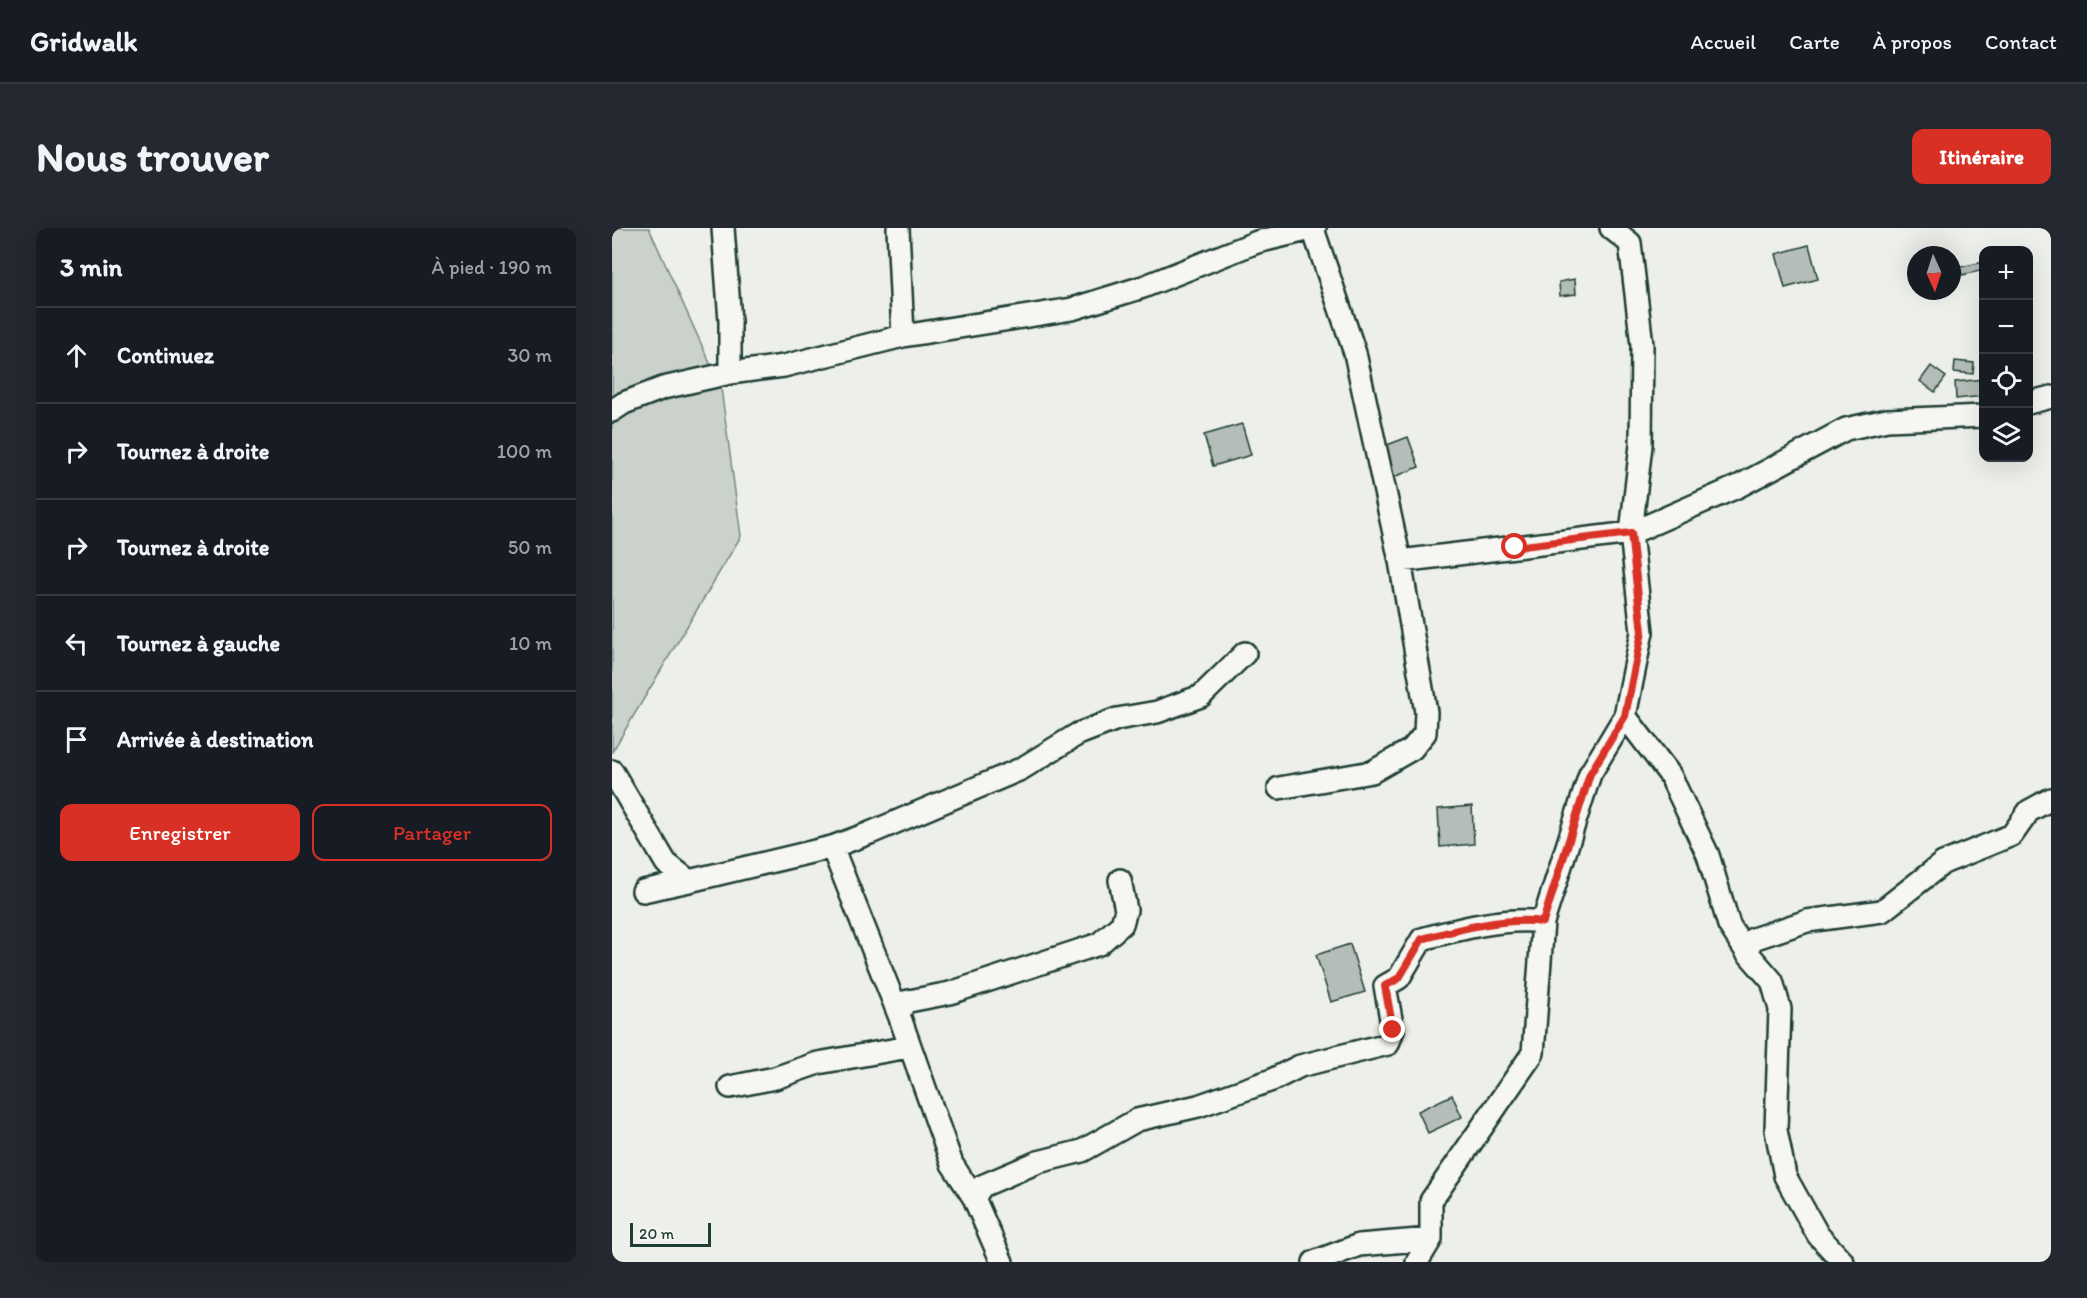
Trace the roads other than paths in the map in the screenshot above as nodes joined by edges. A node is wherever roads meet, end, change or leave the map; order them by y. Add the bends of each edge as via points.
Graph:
1 (723, 228) edge
2 (898, 228) edge
3 (1314, 228) edge
4 (1611, 228) edge
5 (1250, 235) edge
6 (903, 336) junction
7 (730, 373) junction
8 (2051, 397) edge
9 (2033, 402) edge
10 (612, 411) edge
11 (1979, 416) edge
12 (1631, 533) junction
13 (1400, 561) junction
14 (1245, 653) dead end
15 (1625, 716) junction
16 (612, 771) edge
17 (1279, 788) dead end
18 (2051, 799) edge
19 (832, 847) junction
20 (1120, 880) dead end
21 (689, 881) junction
22 (643, 891) dead end
23 (1543, 922) junction
24 (1746, 951) junction
25 (899, 1015) junction
26 (909, 1047) junction
27 (730, 1088) dead end
28 (974, 1198) junction
29 (1431, 1239) junction
30 (1002, 1262) edge
31 (1314, 1262) edge
32 (1417, 1262) edge
33 (1843, 1262) edge

1 - 7 street
2 - 6 street
3 - 5 street
3 - 13 street via 1355,352
4 - 12 street via 1630,243 1642,345 1641,445
5 - 6 street via 1143,287 1072,309
6 - 7 street via 784,366
7 - 10 street via 663,388
8 - 9 street
11 - 12 street via 1887,420 1846,429 1739,486
12 - 13 street
12 - 15 street via 1642,632
13 - 17 street via 1426,712 1425,732 1412,749 1372,772
14 - 19 street via 1201,696 1078,734 1021,769
15 - 23 street via 1590,774
15 - 24 street via 1670,775 1708,855 1729,925
16 - 21 street via 666,864
18 - 24 street via 2029,811 2012,835 1943,863 1882,911 1807,921 1754,939
19 - 21 street
19 - 25 street
20 - 25 street via 1126,910 1122,924 1099,944 950,993 904,1002
21 - 22 street
23 - 28 street via 1528,920 1422,939 1399,978 1385,986 1393,1030 1388,1044 1300,1066 1198,1106 1137,1120 1082,1151 1038,1162 982,1186
23 - 29 street via 1533,1053 1431,1201
24 - 33 street via 1772,981 1780,1009 1776,1130 1785,1176 1818,1235
25 - 26 street
26 - 27 street via 818,1063
26 - 28 street via 952,1164
28 - 30 street
29 - 31 street via 1359,1245
29 - 32 street

